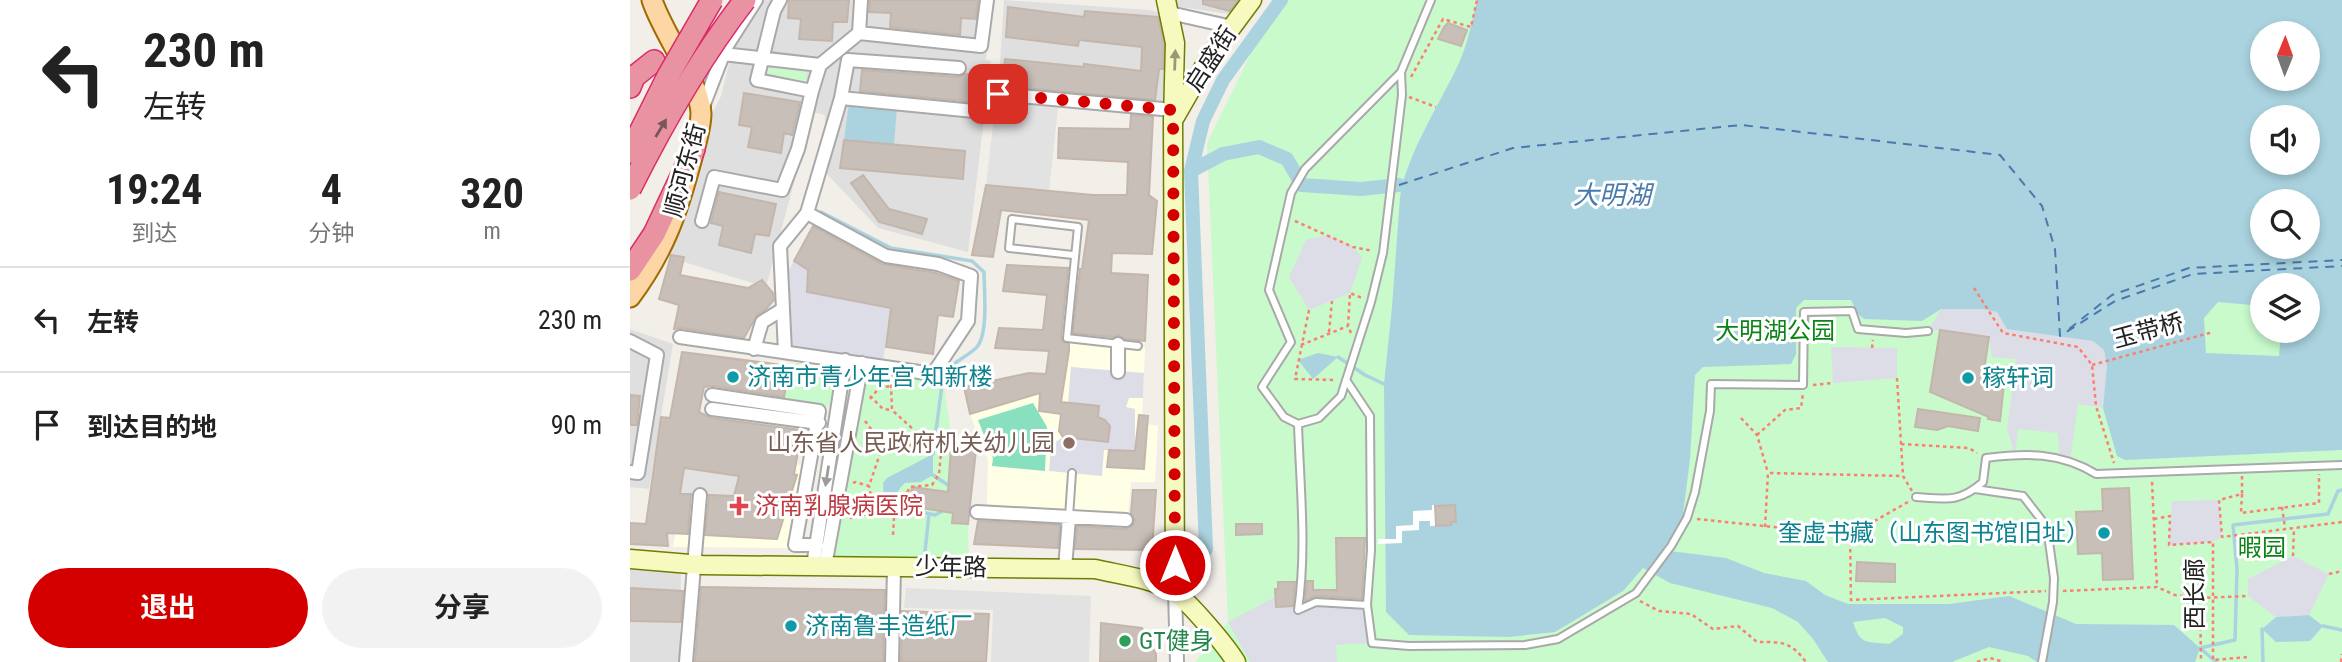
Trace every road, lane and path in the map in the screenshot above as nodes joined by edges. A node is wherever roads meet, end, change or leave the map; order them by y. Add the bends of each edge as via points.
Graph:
1 (652, 0) edge
2 (712, 0) edge
3 (745, 0) edge
4 (756, 0) edge
5 (780, 0) edge
6 (987, 0) edge
7 (1252, 0) edge
8 (1431, 0) edge
9 (1477, 0) edge
10 (862, 5) edge
11 (1168, 6) edge
12 (1232, 27) junction
13 (859, 33) junction
14 (723, 54) junction
15 (763, 57) junction
16 (654, 61) junction
17 (820, 65) junction
18 (959, 68) dead end
19 (630, 72) edge
20 (1401, 72) junction
21 (630, 86) edge
22 (694, 90) junction
23 (812, 91) junction
24 (998, 94) dead end
25 (1402, 94) junction
26 (841, 98) junction
27 (1436, 107) dead end
28 (974, 111) dead end
29 (701, 113) junction
30 (1173, 115) junction
31 (694, 149) junction
32 (630, 152) edge
33 (630, 189) edge
34 (807, 214) junction
35 (1285, 217) junction
36 (702, 221) dead end
37 (1383, 253) junction
38 (1073, 255) junction
39 (630, 270) edge
40 (1974, 288) dead end
41 (630, 297) edge
42 (1332, 301) dead end
43 (1371, 302) junction
44 (783, 309) junction
45 (1308, 310) dead end
46 (1348, 326) junction
47 (1928, 331) dead end
48 (2213, 332) dead end
49 (1328, 334) junction
50 (680, 337) dead end
51 (630, 341) edge
52 (1291, 342) junction
53 (1118, 344) junction
54 (1301, 345) junction
55 (1138, 346) dead end
56 (1356, 348) junction
57 (754, 349) junction
58 (785, 352) junction
59 (845, 360) junction
60 (862, 363) junction
61 (2092, 365) junction
62 (900, 369) junction
63 (1118, 372) dead end
64 (1347, 377) junction
65 (1897, 378) dead end
66 (1832, 383) dead end
67 (858, 385) junction
68 (891, 386) junction
69 (1803, 386) junction
70 (712, 395) dead end
71 (870, 397) junction
72 (712, 409) dead end
73 (892, 410) junction
74 (858, 418) junction
75 (1741, 418) dead end
76 (819, 423) junction
77 (1298, 424) junction
78 (1757, 435) junction
79 (925, 440) junction
80 (1901, 444) junction
81 (883, 445) junction
82 (1986, 458) junction
83 (2342, 465) edge
84 (2320, 466) junction
85 (2242, 469) junction
86 (630, 472) edge
87 (2152, 472) junction
88 (1072, 473) dead end
89 (1768, 473) junction
90 (2118, 473) junction
91 (1903, 476) junction
92 (869, 486) junction
93 (1975, 489) junction
94 (843, 491) junction
95 (2242, 494) junction
96 (700, 495) dead end
97 (1916, 497) junction
98 (2283, 508) junction
99 (874, 512) junction
100 (977, 512) dead end
101 (894, 517) junction
102 (1069, 517) junction
103 (1687, 517) junction
104 (2154, 519) junction
105 (1126, 520) dead end
106 (2342, 522) edge
107 (1765, 527) junction
108 (2294, 527) junction
109 (2286, 528) junction
110 (1850, 535) junction
111 (893, 536) dead end
112 (817, 545) junction
113 (2293, 556) dead end
114 (630, 559) edge
115 (695, 564) junction
116 (819, 566) junction
117 (894, 566) junction
118 (1065, 569) junction
119 (2342, 571) edge
120 (2329, 574) dead end
121 (2157, 587) junction
122 (2054, 591) junction
123 (1175, 592) junction
124 (1630, 596) junction
125 (2246, 596) dead end
126 (2200, 598) junction
127 (2213, 598) junction
128 (1367, 605) junction
129 (2342, 654) edge
130 (2248, 657) dead end
131 (2341, 660) edge
132 (686, 662) edge
133 (892, 662) edge
134 (1177, 662) edge
135 (1236, 662) edge
136 (1806, 662) edge
137 (1977, 662) edge
138 (2004, 662) edge
139 (2042, 662) edge
140 (2201, 662) edge

1 - 22 main road, 顺河东街
2 - 32 highway, bridge
33 -> 3 highway, bridge via 659,130
4 - 14 street
5 - 15 street
6 - 13 street via 981,46
7 - 12 street, 启盛街
8 - 20 lane
9 - 25 path via 1471,27 1443,19
10 - 13 street
11 - 12 street
30 -> 11 street via 1175,43
12 - 30 street, 启盛街
13 - 17 street
14 - 15 street
14 - 29 street
15 - 17 street
15 - 23 street via 757,80
16 - 19 main road
16 - 21 highway
16 - 22 main road via 673,65
17 - 23 street
18 - 26 street via 848,60
20 - 25 lane
20 - 35 lane via 1305,169 1291,193
22 - 29 main road, 顺河东街
23 - 36 street via 782,190 714,177
24 - 30 street
25 - 27 path
25 - 37 lane
26 - 28 street
26 - 34 street
29 - 31 main road, 顺河东街
30 - 123 street
31 - 39 highway via 654,234
31 - 41 main road, 顺河东街 via 664,243
34 - 44 street via 780,246
34 - 62 street via 887,256 938,264 971,276 968,321 933,374
35 - 37 path via 1353,247
35 - 52 lane via 1269,290
37 - 43 lane
38 - 38 lane via 1009,248 1012,219 1078,227
38 - 53 lane via 1067,338
40 - 61 path via 2003,333 2072,344
42 - 49 path
43 - 46 path via 1350,293
43 - 56 lane
44 - 57 street via 762,322
44 - 58 street
45 - 54 path
46 - 49 path
46 - 56 path
47 - 69 lane via 1858,329 1852,311 1804,312
48 - 61 path, 玉带桥
49 - 54 path
50 - 57 street
51 - 86 street via 657,355 638,473
52 - 54 path
52 - 77 lane via 1262,387 1284,417
53 - 55 lane
53 - 63 street
54 - 64 path via 1294,379
56 - 64 lane
57 - 58 street
58 - 59 street
59 - 60 street
59 -> 112 street
60 - 62 street
60 - 67 street
61 - 90 path via 2096,406
62 - 68 path
64 - 77 lane via 1341,396 1320,418
64 - 128 lane via 1370,416
65 - 80 path
66 - 69 path
67 - 71 path
67 - 74 street
68 - 71 path via 879,388
68 - 73 path
69 - 78 path via 1801,408 1785,410
69 - 103 lane via 1711,384 1710,411
70 - 76 street via 820,411
71 - 73 path via 883,409
71 - 74 path
72 - 76 street
73 - 79 path
74 - 81 path
74 - 94 street
75 - 78 path
76 - 112 street via 795,545
77 - 128 lane via 1302,534 1298,610 1316,603
78 - 89 path
79 - 81 path via 916,445
79 - 101 path via 942,443 939,474 932,485 910,486
80 - 82 path via 1969,448
80 - 91 path
81 - 92 path
82 - 90 lane via 2059,457 2096,474
82 - 93 lane via 1983,482
83 - 84 lane
84 - 85 lane
84 - 98 path via 2319,503
85 - 87 lane
85 - 95 path
87 - 90 lane
87 - 104 path
88 - 102 lane
89 - 91 path
89 - 107 path
91 - 97 path
92 - 94 path via 855,482
92 - 99 path
93 - 97 lane via 1952,500
93 - 122 lane via 2023,496 2048,527
94 - 99 path via 851,518
94 - 116 street
95 - 98 path via 2241,513
95 - 109 path via 2219,500 2222,537
96 - 115 street
97 - 110 path
98 - 109 path
99 - 101 path
100 - 102 street
101 - 111 path
102 - 105 street
102 - 118 street
103 - 107 path
103 - 124 lane via 1648,578
104 - 121 path
104 - 127 path, 西长廊 via 2170,516 2169,545 2213,542
106 - 108 path
107 - 110 path
108 - 109 path
108 - 113 path
110 - 122 path via 1851,600
112 - 116 street
114 - 115 street, 少年路
115 - 116 street, 少年路
115 - 132 street
116 - 117 street, 少年路
117 - 118 street, 少年路
117 - 133 street
118 - 123 street, 少年路 via 1106,572
119 - 120 path
121 - 122 path
121 - 126 path via 2175,596
122 - 139 lane
123 - 134 street
123 - 135 street, 少年路
124 - 128 lane via 1558,639 1525,645 1372,643
124 - 136 path via 1659,611 1692,614 1713,629 1738,626 1757,642 1784,642
125 - 127 path
126 - 127 path
126 - 140 path
127 - 130 path, 西长廊 via 2213,660
129 - 131 path
137 - 138 path via 1990,658

